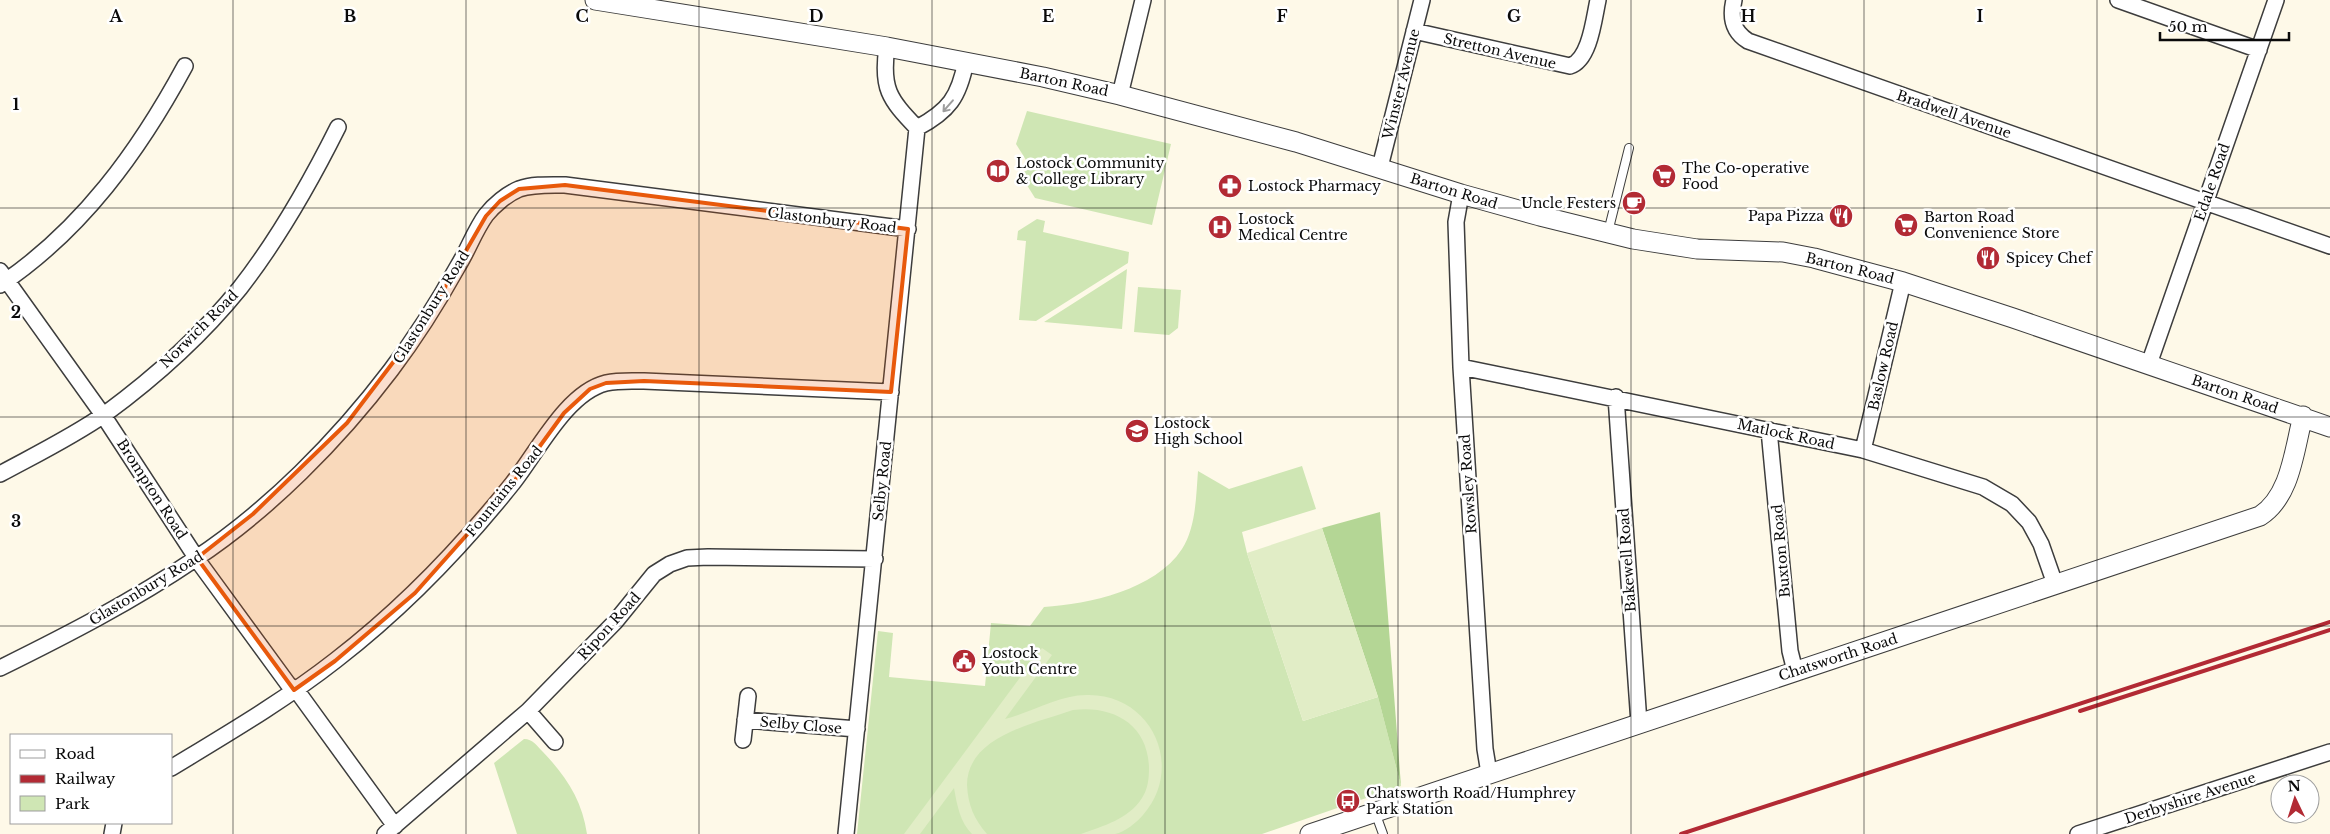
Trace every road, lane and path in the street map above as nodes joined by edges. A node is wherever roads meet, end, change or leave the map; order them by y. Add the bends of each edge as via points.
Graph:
1 (596, 0) edge
2 (1142, 0) edge
3 (1422, 0) edge
4 (1598, 0) edge
5 (1734, 0) edge
6 (2118, 0) edge
7 (2276, 0) edge
8 (1414, 31) junction
9 (887, 47) junction
10 (2259, 50) junction
11 (966, 62) junction
12 (185, 66) dead end
13 (1120, 95) junction
14 (338, 127) dead end
15 (916, 128) junction
16 (1629, 148) dead end
17 (1380, 167) junction
18 (1461, 194) junction
19 (2205, 202) junction
20 (908, 229) junction
21 (1608, 232) junction
22 (2329, 241) edge
23 (2, 279) edge
24 (1903, 282) junction
25 (2149, 364) junction
26 (1461, 367) junction
27 (891, 392) junction
28 (1616, 397) junction
29 (104, 415) junction
30 (2303, 416) junction
31 (2330, 427) edge
32 (1770, 430) junction
33 (1864, 450) junction
34 (0, 474) edge
35 (197, 558) junction
36 (874, 559) junction
37 (2054, 584) junction
38 (1, 663) edge
39 (1795, 671) junction
40 (294, 690) junction
41 (748, 696) dead end
42 (528, 711) junction
43 (745, 720) junction
44 (1639, 723) junction
45 (857, 729) junction
46 (743, 740) dead end
47 (555, 742) dead end
48 (2330, 752) edge
49 (172, 767) edge
50 (1489, 773) junction
51 (1376, 812) junction
52 (390, 830) edge
53 (846, 834) edge
54 (1310, 834) edge
55 (1383, 834) edge
56 (2078, 834) edge

1 - 9 street, Barton Road
2 - 13 street
3 - 8 street, Winster Avenue
4 - 8 street, Stretton Avenue via 1585,53 1580,62 1570,66
5 - 19 street, Bradwell Avenue via 1733,24 1748,41
6 - 10 street
7 - 10 street, Edale Road
8 - 17 street, Winster Avenue
9 - 11 street, Barton Road
9 - 15 street via 884,74 888,90
10 - 19 street, Edale Road
11 - 13 street, Barton Road
11 -> 15 street via 960,88 949,106
12 - 23 street via 150,127 108,186 60,236
13 - 17 street, Barton Road
14 - 29 street, Norwich Road via 294,210 239,288 174,356
15 - 20 street, Selby Road
16 - 21 lane
17 - 18 street, Barton Road
18 - 21 street, Barton Road
18 - 26 street, Rowsley Road via 1456,222
19 - 22 street, Bradwell Avenue
19 - 25 street, Edale Road
20 - 27 street, Selby Road
20 - 35 street, Glastonbury Road via 565,185 519,189 500,201 486,216 429,316 391,370 347,423 306,467
21 - 24 street, Barton Road via 1696,249 1784,252
23 - 29 street, Brompton Road
24 - 25 street, Barton Road
24 - 33 street, Baslow Road
25 - 30 street, Barton Road
26 - 28 street, Matlock Road
26 - 50 street, Rowsley Road
27 - 36 street, Selby Road
27 - 40 street, Fountains Road via 636,381 606,383 590,389 564,413 513,483 415,592 335,661
28 - 32 street, Matlock Road
28 - 44 street, Bakewell Road
29 - 34 street, Norwich Road
29 - 35 street, Brompton Road
30 - 31 street, Barton Road
30 - 37 street, Chatsworth Road via 2284,488 2270,510
32 - 33 street, Matlock Road
32 - 39 street, Buxton Road via 1790,651
33 - 37 street, Matlock Road via 1984,486 2012,504 2029,522 2041,544
35 - 38 street, Glastonbury Road via 110,612
35 - 40 street, Brompton Road
36 - 42 street, Ripon Road via 708,556 670,564 654,574 614,622
36 - 45 street, Selby Road
37 - 39 street, Chatsworth Road
39 - 44 street, Chatsworth Road
40 - 49 street, Fountains Road
40 - 52 street, Brompton Road
41 - 43 street, Selby Close
42 - 47 street
42 - 52 street, Ripon Road
43 - 45 street, Selby Close
43 - 46 street, Selby Close
44 - 50 street, Chatsworth Road
45 - 53 street, Selby Road
48 - 56 street, Derbyshire Avenue
50 - 51 street, Chatsworth Road
51 - 54 street, Chatsworth Road
51 - 55 lane

